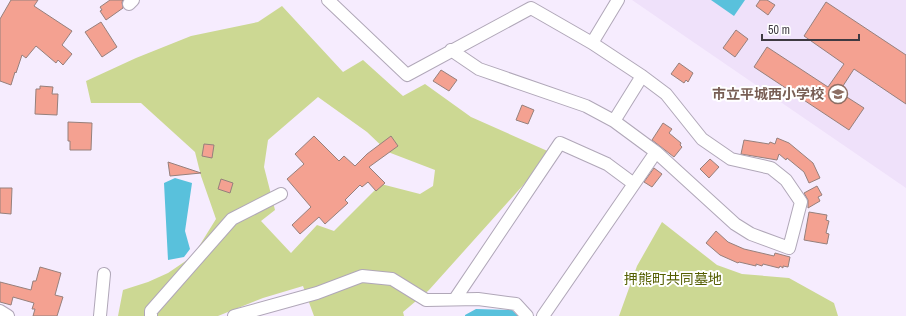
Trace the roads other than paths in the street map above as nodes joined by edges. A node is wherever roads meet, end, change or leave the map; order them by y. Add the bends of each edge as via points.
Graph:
1 (328, 0) edge
2 (618, 0) edge
3 (592, 43) junction
4 (450, 50) junction
5 (642, 76) junction
6 (614, 121) junction
7 (656, 152) junction
8 (634, 184) junction
9 (280, 194) dead end
10 (104, 274) dead end
11 (456, 299) junction
12 (0, 311) edge
13 (8, 316) edge
14 (100, 316) edge
15 (151, 316) edge
16 (234, 316) edge
17 (527, 316) edge
18 (543, 316) edge

1 - 4 street via 406,75
2 - 3 street
3 - 4 street via 531,8
3 - 5 street
4 - 6 street via 479,69 586,106
5 - 6 street
5 - 7 street via 666,94 702,139 732,159 771,168 786,180 801,202 789,248 751,234 735,224
6 - 7 street
7 - 8 street
8 - 11 street via 606,164 560,143
8 - 18 street
9 - 15 street via 232,219 151,310
10 - 14 street
11 - 16 street via 426,300 392,279 362,276 317,293
11 - 17 street via 516,304
12 - 13 street

